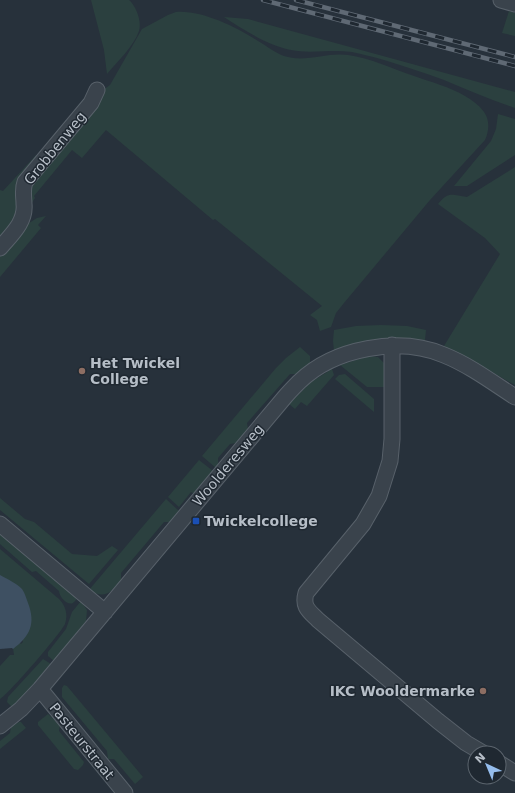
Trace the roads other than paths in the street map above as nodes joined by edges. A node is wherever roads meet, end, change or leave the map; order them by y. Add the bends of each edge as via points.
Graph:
1 (501, 0) edge
2 (515, 4) edge
3 (97, 90) dead end
4 (0, 248) edge
5 (392, 345) junction
6 (515, 396) edge
7 (0, 524) edge
8 (105, 612) junction
9 (40, 689) junction
10 (0, 726) edge
11 (469, 745) edge
12 (125, 793) edge

1 - 2 street
3 - 4 street, Grobbenweg via 91,103 25,182 23,218
5 - 6 street, Woolderesweg via 411,346 442,354
5 - 8 street, Woolderesweg via 354,352 335,359 299,381
5 - 11 street via 392,439 390,461 379,496 363,524 306,593 304,600 308,610 318,620
7 - 8 street
8 - 9 street, Woolderesweg
9 - 10 street, Woolderesweg
9 - 12 street, Pasteurstraat

